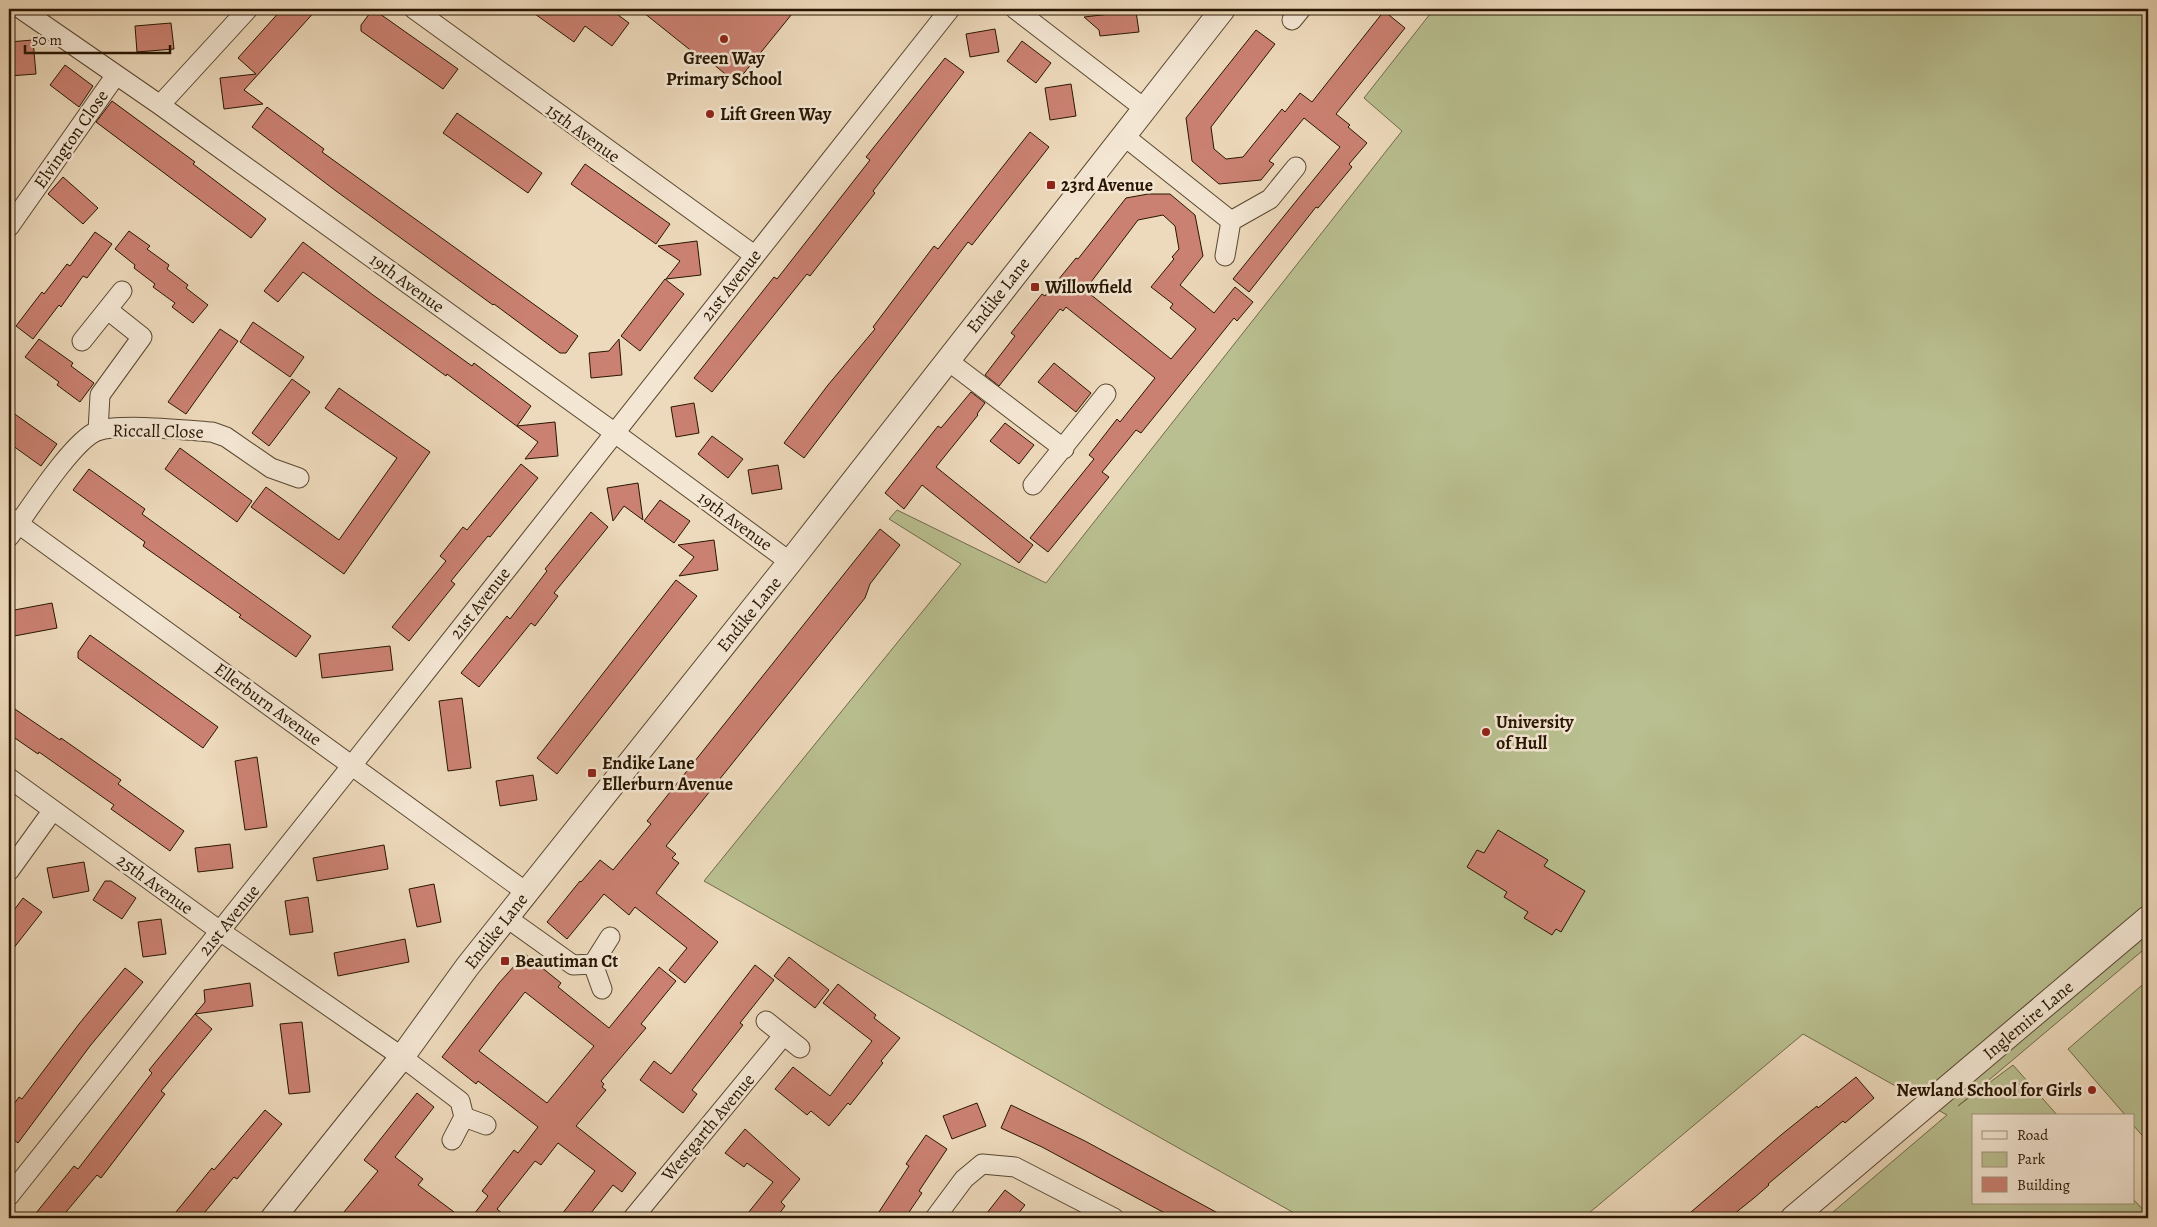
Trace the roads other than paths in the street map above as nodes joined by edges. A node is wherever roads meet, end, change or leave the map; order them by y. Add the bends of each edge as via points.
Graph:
1 (21, 9) edge
2 (248, 9) edge
3 (414, 9) edge
4 (950, 9) edge
5 (1015, 9) edge
6 (1224, 9) edge
7 (116, 75) junction
8 (160, 105) junction
9 (1145, 108) junction
10 (1124, 136) junction
11 (1296, 167) dead end
12 (1231, 221) junction
13 (9, 227) edge
14 (754, 255) junction
15 (1226, 256) dead end
16 (122, 292) dead end
17 (108, 310) junction
18 (82, 341) dead end
19 (947, 360) junction
20 (1106, 394) dead end
21 (98, 431) junction
22 (615, 433) junction
23 (1064, 449) junction
24 (299, 478) dead end
25 (1033, 485) dead end
26 (12, 526) edge
27 (790, 562) junction
28 (353, 764) junction
29 (9, 778) edge
30 (53, 810) junction
31 (9, 871) edge
32 (526, 892) junction
33 (507, 918) junction
34 (2148, 918) edge
35 (220, 931) junction
36 (610, 937) dead end
37 (593, 964) junction
38 (602, 989) dead end
39 (766, 1021) dead end
40 (783, 1036) junction
41 (800, 1048) dead end
42 (402, 1057) junction
43 (464, 1117) junction
44 (486, 1126) dead end
45 (452, 1140) dead end
46 (9, 1196) edge
47 (273, 1218) edge
48 (633, 1218) edge
49 (935, 1218) edge
50 (1114, 1218) edge
51 (1793, 1218) edge

1 - 7 street, 19th Avenue
2 - 8 street
3 - 14 street, 15th Avenue
4 - 14 street, 21st Avenue
5 - 9 street
6 - 9 street, Endike Lane
7 - 8 street, 19th Avenue
7 - 13 street, Elvington Close
8 - 22 street, 19th Avenue
9 - 10 street, Endike Lane
10 - 12 street
10 - 19 street, Endike Lane
11 - 12 street via 1270,199
12 - 15 street
14 - 22 street, 21st Avenue
16 - 17 street
17 - 18 street
17 - 21 street via 142,337 100,395
19 - 23 street
19 - 27 street, Endike Lane
20 - 23 street
21 - 24 street, Riccall Close via 118,428 212,432 226,437 271,468
21 - 26 street, Riccall Close via 85,437 72,451
22 - 27 street, 19th Avenue
22 - 28 street, 21st Avenue
23 - 25 street
26 - 28 street, Ellerburn Avenue
27 - 32 street, Endike Lane
28 - 32 street, Ellerburn Avenue
28 - 35 street, 21st Avenue
29 - 30 street, 25th Avenue
30 - 31 street
30 - 35 street, 25th Avenue
32 - 33 street, Endike Lane
33 - 37 street via 573,965
33 - 42 street, Endike Lane
34 - 51 street, Inglemire Lane
35 - 42 street, 25th Avenue
35 - 46 street, 21st Avenue
36 - 37 street
37 - 38 street
39 - 40 street
40 - 41 street
40 - 48 street, Westgarth Avenue
42 - 43 street, 25th Avenue via 460,1101
42 - 47 street, Endike Lane
43 - 44 street
43 - 45 street
49 - 50 street via 964,1178 982,1164 1014,1167

